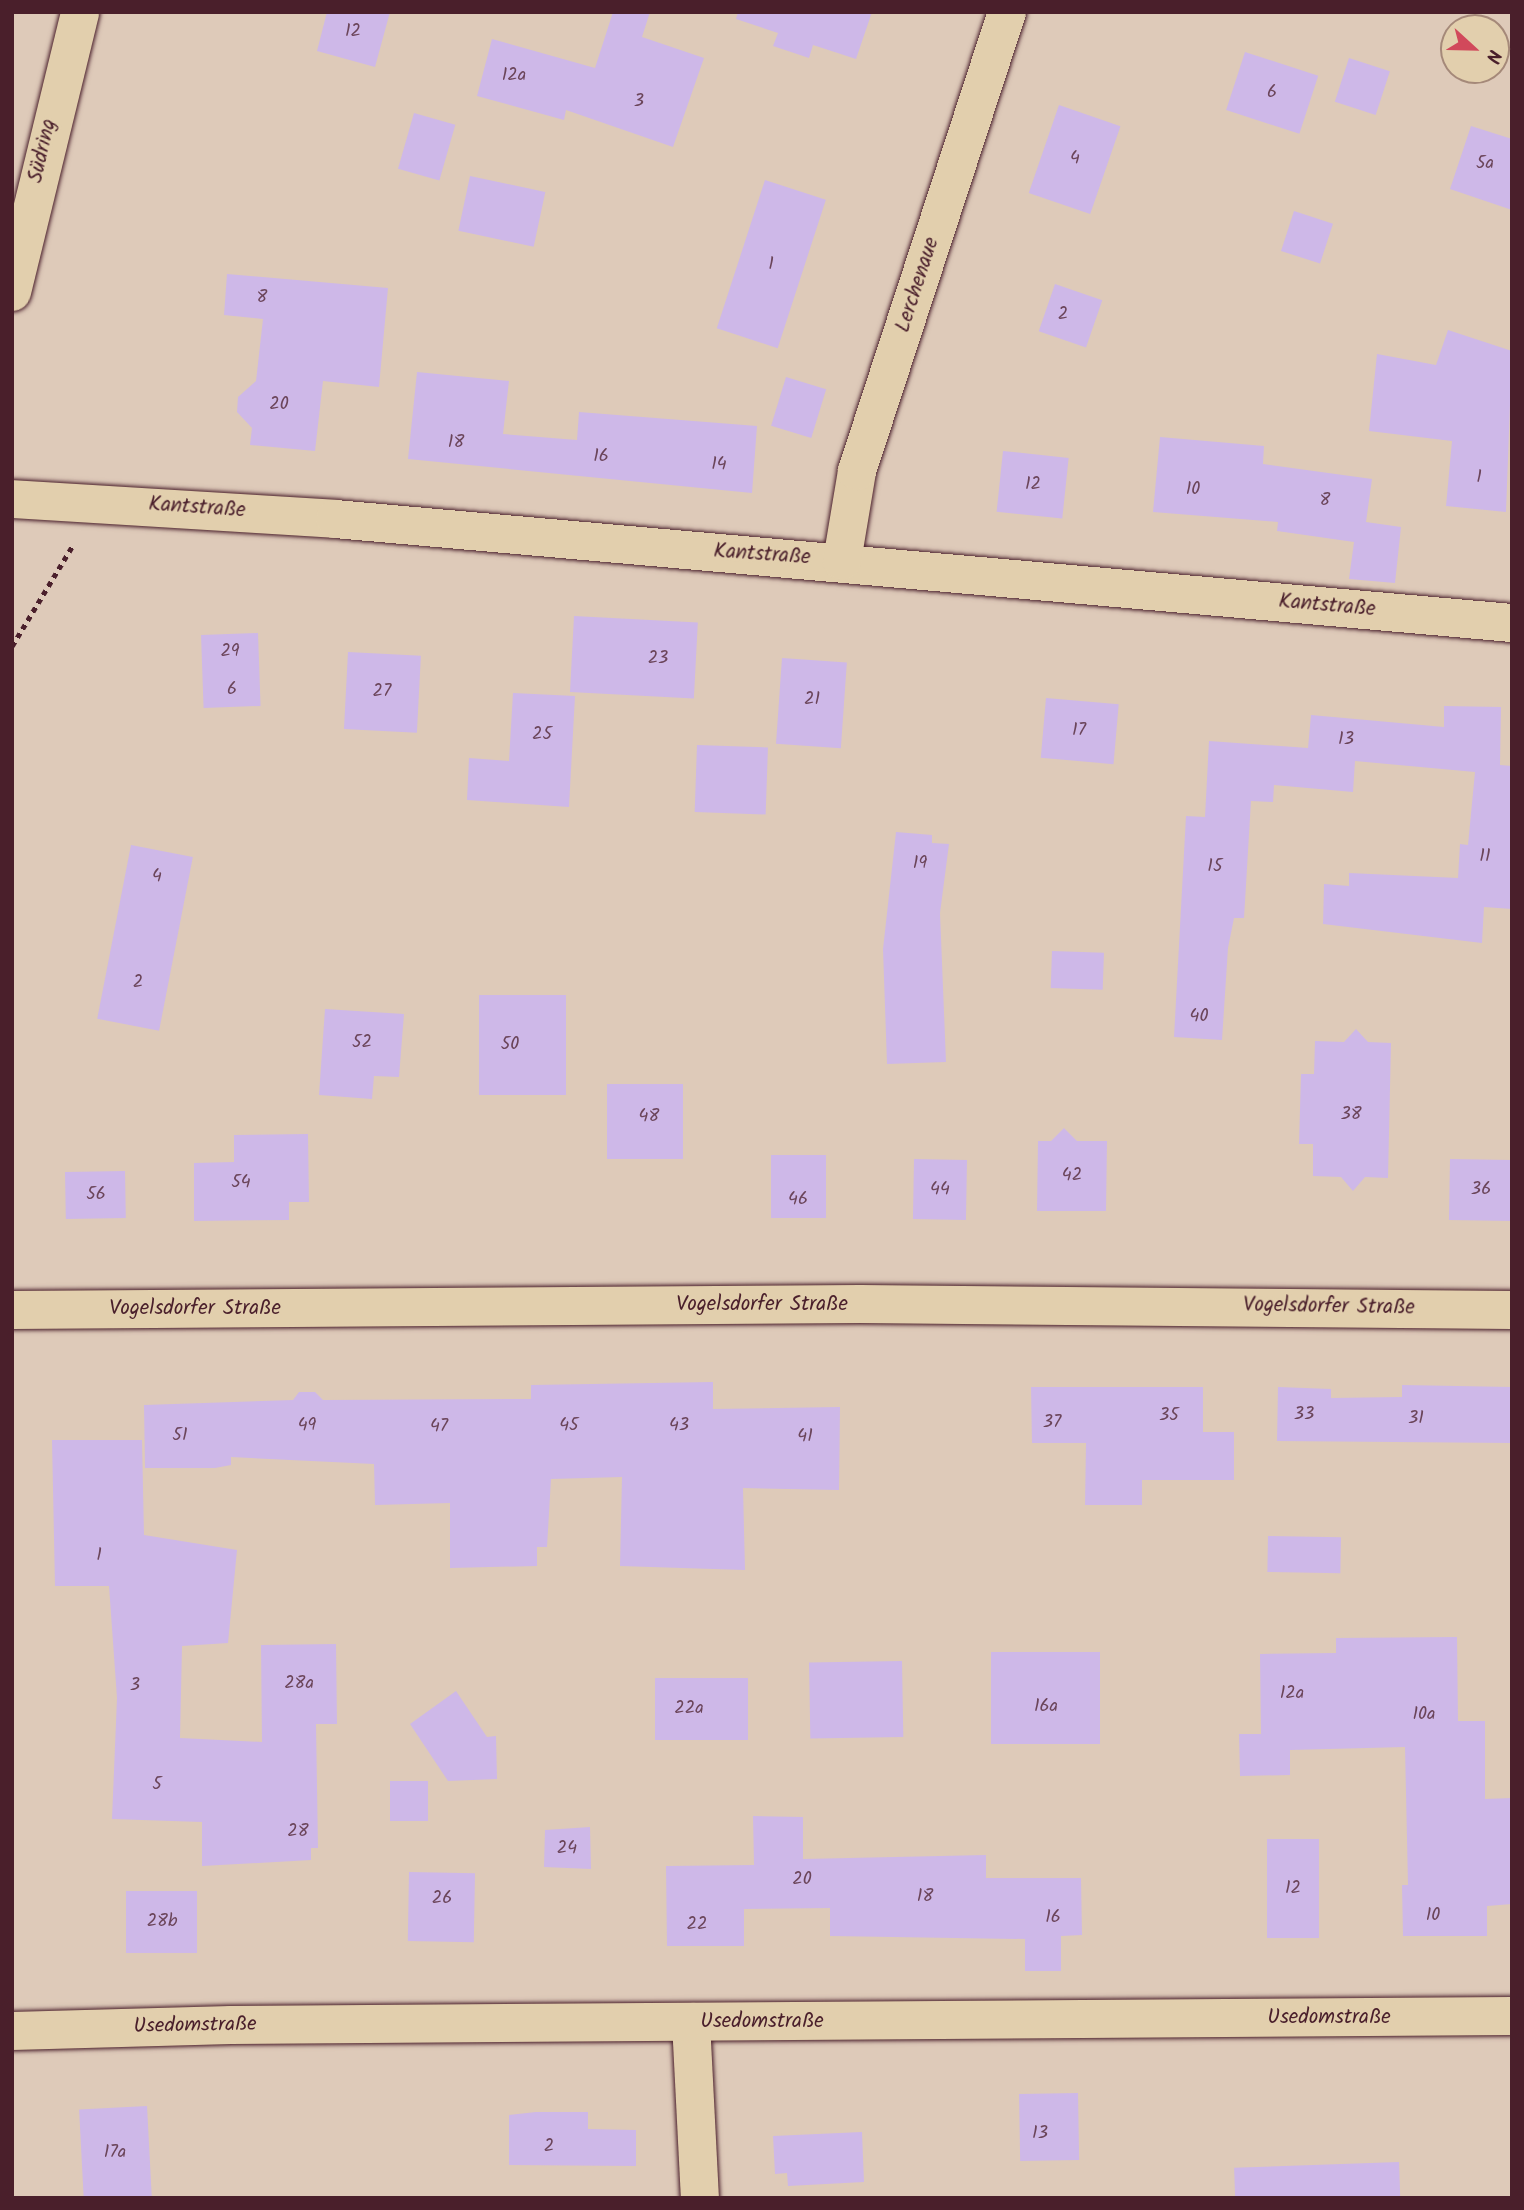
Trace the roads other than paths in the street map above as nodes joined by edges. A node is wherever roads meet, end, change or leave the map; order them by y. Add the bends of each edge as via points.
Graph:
1 (80, 12) edge
2 (1007, 12) edge
3 (12, 292) edge
4 (12, 499) edge
5 (842, 561) junction
6 (1512, 623) edge
7 (12, 1310) edge
8 (1512, 1310) edge
9 (1512, 2016) edge
10 (691, 2022) junction
11 (12, 2031) edge
12 (701, 2198) edge

1 - 3 street, Südring
2 - 5 street, Lerchenaue via 857,471
4 - 5 street, Kantstraße via 87,500
5 - 6 street, Kantstraße
7 - 8 street, Vogelsdorfer Straße via 860,1304
9 - 10 street, Usedomstraße
10 - 11 street, Usedomstraße
10 - 12 street

